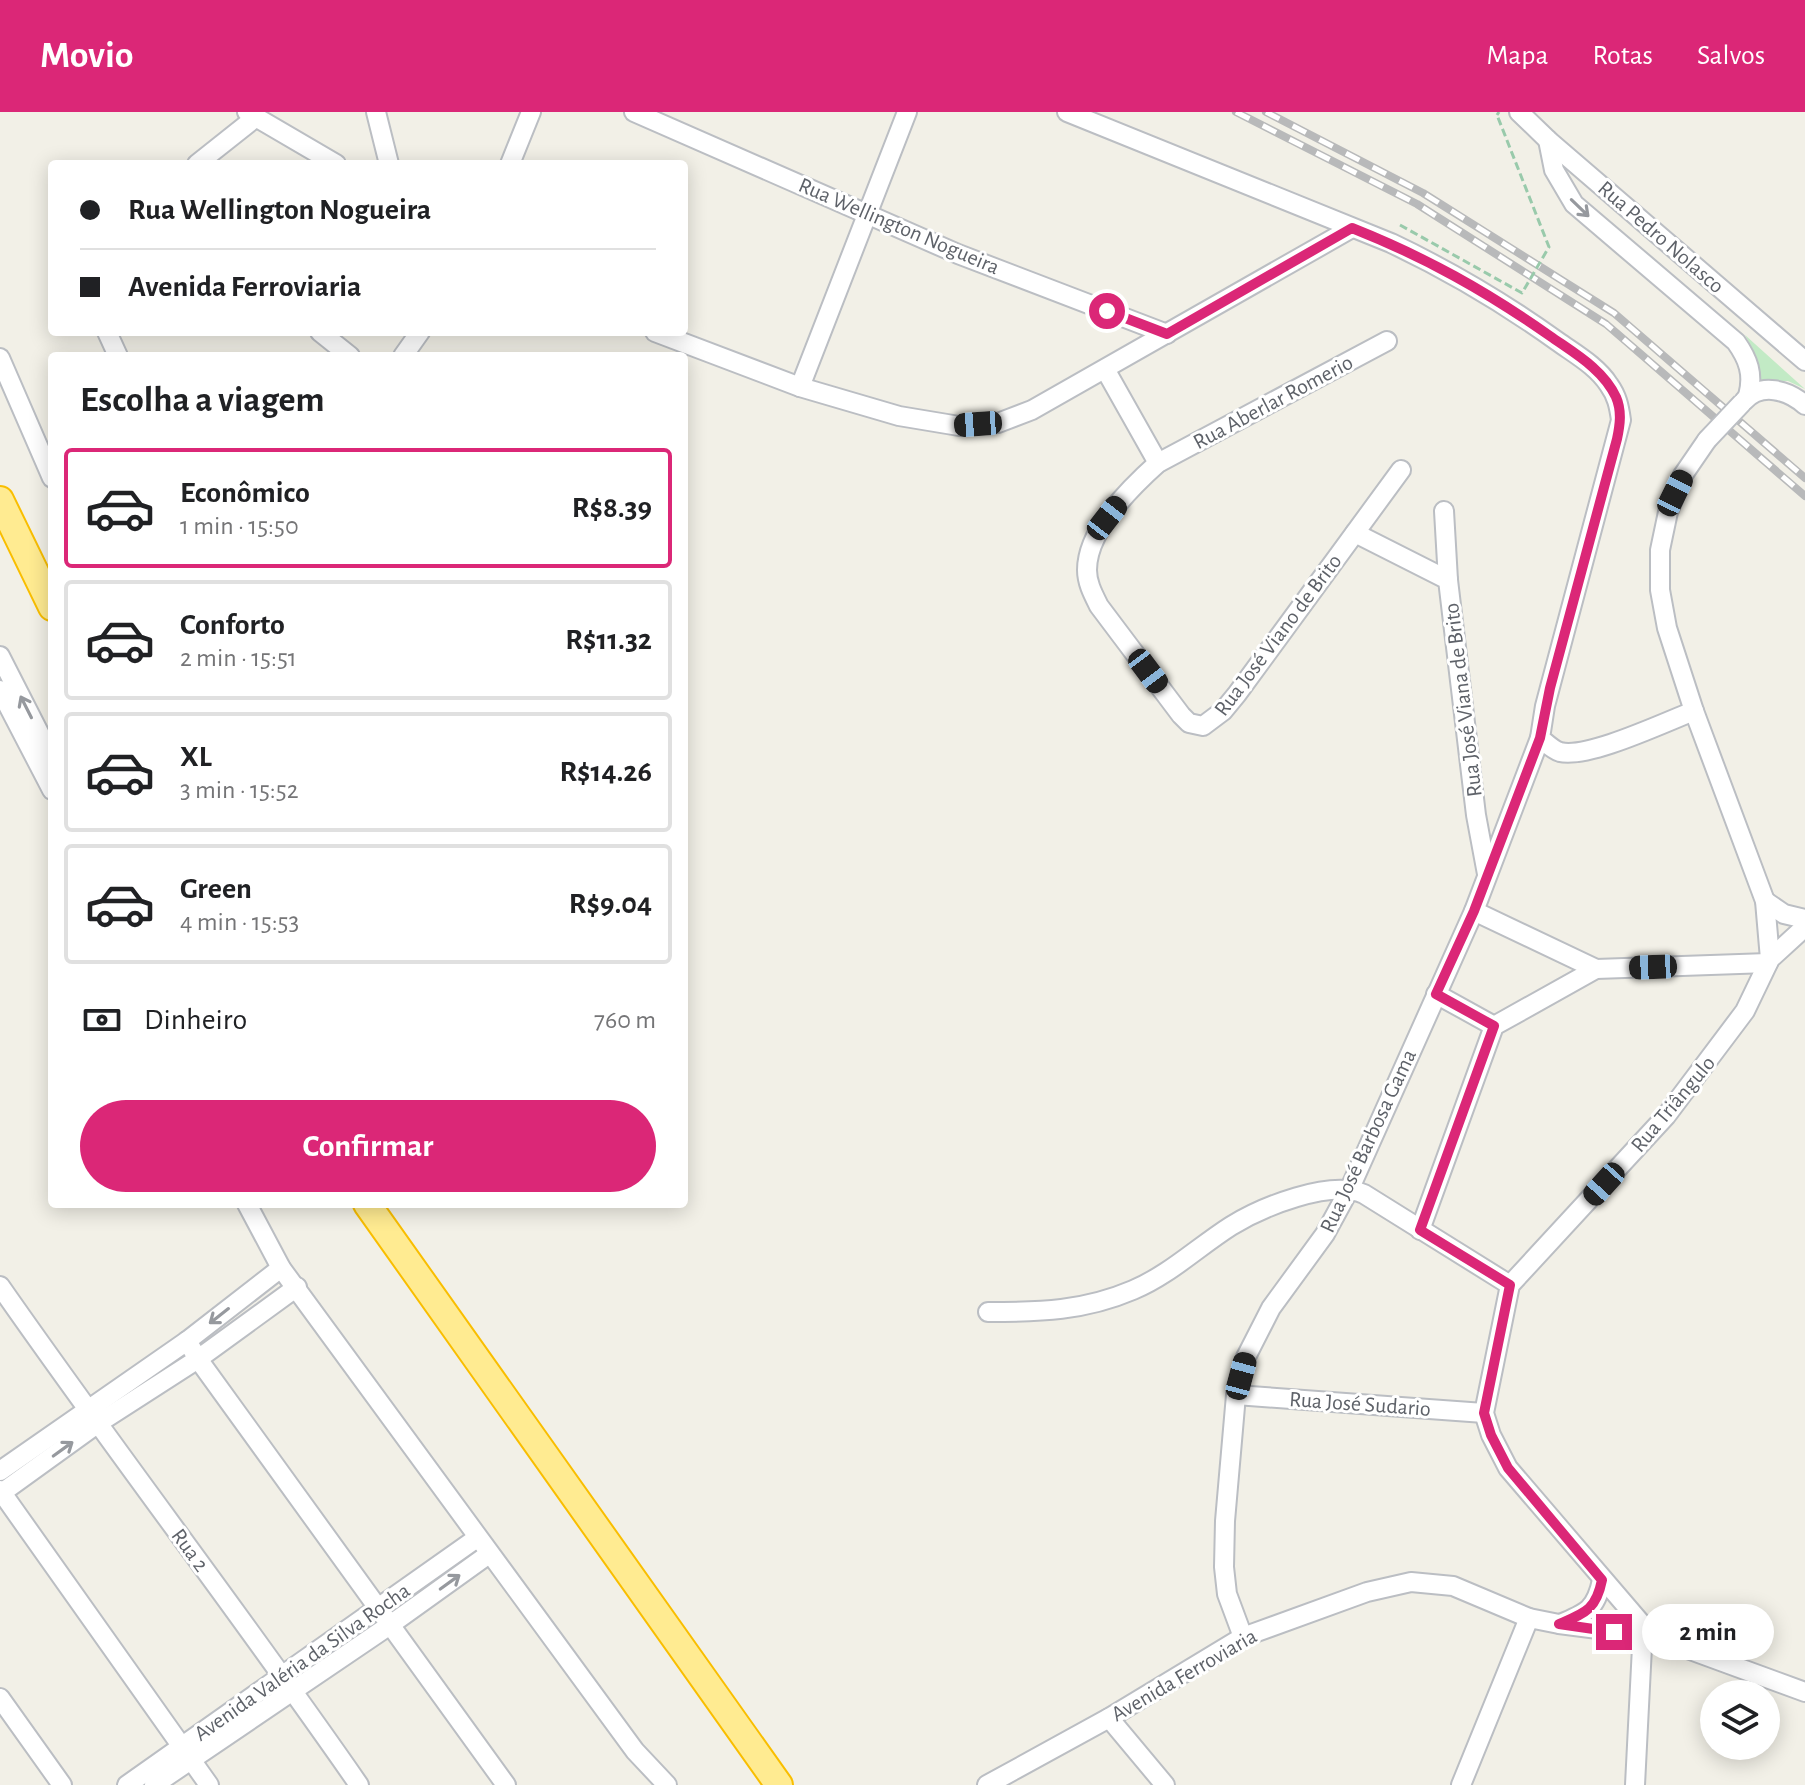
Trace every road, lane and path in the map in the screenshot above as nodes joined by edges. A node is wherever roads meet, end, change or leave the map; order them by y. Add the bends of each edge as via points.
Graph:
1 (376, 112) edge
2 (531, 112) edge
3 (634, 112) edge
4 (907, 112) edge
5 (1067, 112) edge
6 (1519, 112) edge
7 (1498, 114) edge
8 (251, 115) edge
9 (1548, 140) junction
10 (201, 160) edge
11 (329, 160) edge
12 (388, 160) edge
13 (512, 160) edge
14 (866, 212) junction
15 (1400, 225) dead end
16 (1352, 228) junction
17 (1167, 334) junction
18 (325, 336) edge
19 (666, 336) edge
20 (1387, 341) dead end
21 (345, 352) edge
22 (1803, 355) edge
23 (0, 358) edge
24 (1105, 369) junction
25 (800, 387) junction
26 (1745, 399) junction
27 (1805, 405) edge
28 (1158, 463) junction
29 (48, 469) edge
30 (1401, 470) dead end
31 (0, 500) edge
32 (1444, 511) dead end
33 (1355, 533) junction
34 (1448, 580) junction
35 (48, 599) edge
36 (0, 656) edge
37 (0, 690) edge
38 (1694, 711) junction
39 (1540, 738) junction
40 (48, 750) edge
41 (48, 782) edge
42 (1487, 876) junction
43 (1765, 901) junction
44 (1474, 911) junction
45 (1805, 919) edge
46 (1805, 927) edge
47 (1769, 961) junction
48 (1596, 969) junction
49 (1436, 994) junction
50 (1494, 1026) junction
51 (1350, 1188) junction
52 (249, 1208) edge
53 (370, 1208) edge
54 (1420, 1230) junction
55 (281, 1268) junction
56 (1510, 1285) junction
57 (0, 1286) edge
58 (297, 1287) junction
59 (988, 1312) dead end
60 (187, 1341) junction
61 (198, 1359) junction
62 (1236, 1395) junction
63 (1484, 1413) junction
64 (92, 1417) junction
65 (0, 1471) edge
66 (1, 1492) edge
67 (477, 1538) junction
68 (489, 1554) junction
69 (1602, 1580) junction
70 (378, 1609) junction
71 (1529, 1618) junction
72 (1559, 1624) junction
73 (390, 1625) junction
74 (1646, 1633) junction
75 (1243, 1637) junction
76 (288, 1684) junction
77 (1805, 1692) edge
78 (0, 1698) edge
79 (1109, 1718) junction
80 (186, 1753) junction
81 (62, 1785) edge
82 (127, 1785) edge
83 (154, 1785) edge
84 (209, 1785) edge
85 (359, 1785) edge
86 (506, 1785) edge
87 (667, 1785) edge
88 (779, 1785) edge
89 (987, 1785) edge
90 (1165, 1785) edge
91 (1461, 1785) edge
92 (1635, 1785) edge

1 - 12 street
2 - 13 street
3 - 14 street, Rua Wellington Nogueira
4 - 14 street
5 - 16 street
6 - 9 street, Rua Pedro Nolasco
7 - 15 path, bridge via 1549,247 1522,293
8 - 10 street
8 - 11 street
9 - 22 street, Rua Pedro Nolasco
9 -> 26 street via 1554,170 1574,204 1736,342 1752,378
14 - 17 street, Rua Wellington Nogueira via 958,254
14 - 25 street
16 - 17 street
16 - 39 street, Rua José Barbosa Gama via 1482,289 1591,365 1618,400 1617,439
17 - 24 street
18 - 21 street
19 - 25 street
20 - 28 street, Rua Aberlar Romerio
23 - 29 street
24 - 25 street via 998,423 959,426 899,416
24 - 28 street
26 - 27 street via 1778,390
26 - 38 street, bridge via 1707,440 1679,484 1663,531 1660,590
28 - 33 street, Rua José Viano de Brito via 1107,518 1091,550 1089,586 1181,715 1196,726 1223,711
30 - 33 street
31 - 35 highway
32 - 34 street
33 - 34 street, Rua José Viana de Brito
34 - 42 street, Rua José Viana de Brito
40 -> 36 street
37 - 41 street
38 - 39 street via 1575,753 1557,752
38 - 43 street
39 - 42 street, Rua José Barbosa Gama
42 - 44 street, Rua José Barbosa Gama
43 - 45 street via 1784,914
43 - 47 street
44 - 48 street
44 - 49 street, Rua José Barbosa Gama
46 - 47 street
47 - 48 street
47 - 56 street, Rua Triângulo via 1745,1011 1666,1116
48 - 50 street
49 - 50 street
49 - 51 street, Rua José Barbosa Gama
50 - 54 street
51 - 54 street
51 - 59 street via 1307,1194 1232,1225 1136,1289 1093,1305
51 - 62 street, Rua José Barbosa Gama via 1257,1332
52 - 55 street
53 - 88 highway
54 - 56 street
55 - 58 street
55 -> 60 street
56 - 63 street
57 - 64 street, Rua 2
58 - 61 street
58 - 67 street
60 - 61 street
60 - 64 street
61 - 64 street
61 - 70 street
62 - 63 street, Rua José Sudario
62 - 75 street, Rua José Barbosa Gama via 1224,1567 1227,1594
63 - 69 street via 1508,1468
64 - 65 street
66 -> 64 street
64 - 76 street, Rua 2
66 - 80 street
67 - 68 street
67 - 70 street, Avenida Valéria da Silva Rocha
73 -> 68 street, Avenida Valéria da Silva Rocha
68 - 87 street via 635,1751
69 - 72 street via 1589,1610
69 - 74 street
70 - 73 street
70 - 76 street, Avenida Valéria da Silva Rocha
71 - 72 street, Avenida Ferroviaria
71 - 75 street, Avenida Ferroviaria via 1453,1586 1411,1582 1367,1592
71 - 91 street
72 - 74 street, Avenida Ferroviaria
73 - 76 street, Avenida Valéria da Silva Rocha
73 - 86 street
74 - 77 street, Avenida Ferroviaria
74 - 92 street
75 - 79 street, Avenida Ferroviaria
76 - 80 street, Avenida Valéria da Silva Rocha
76 - 85 street, Rua 2
78 - 81 street
79 - 89 street, Avenida Ferroviaria
79 - 90 street
80 - 82 street, Avenida Valéria da Silva Rocha
80 - 83 street, Avenida Valéria da Silva Rocha
80 - 84 street

